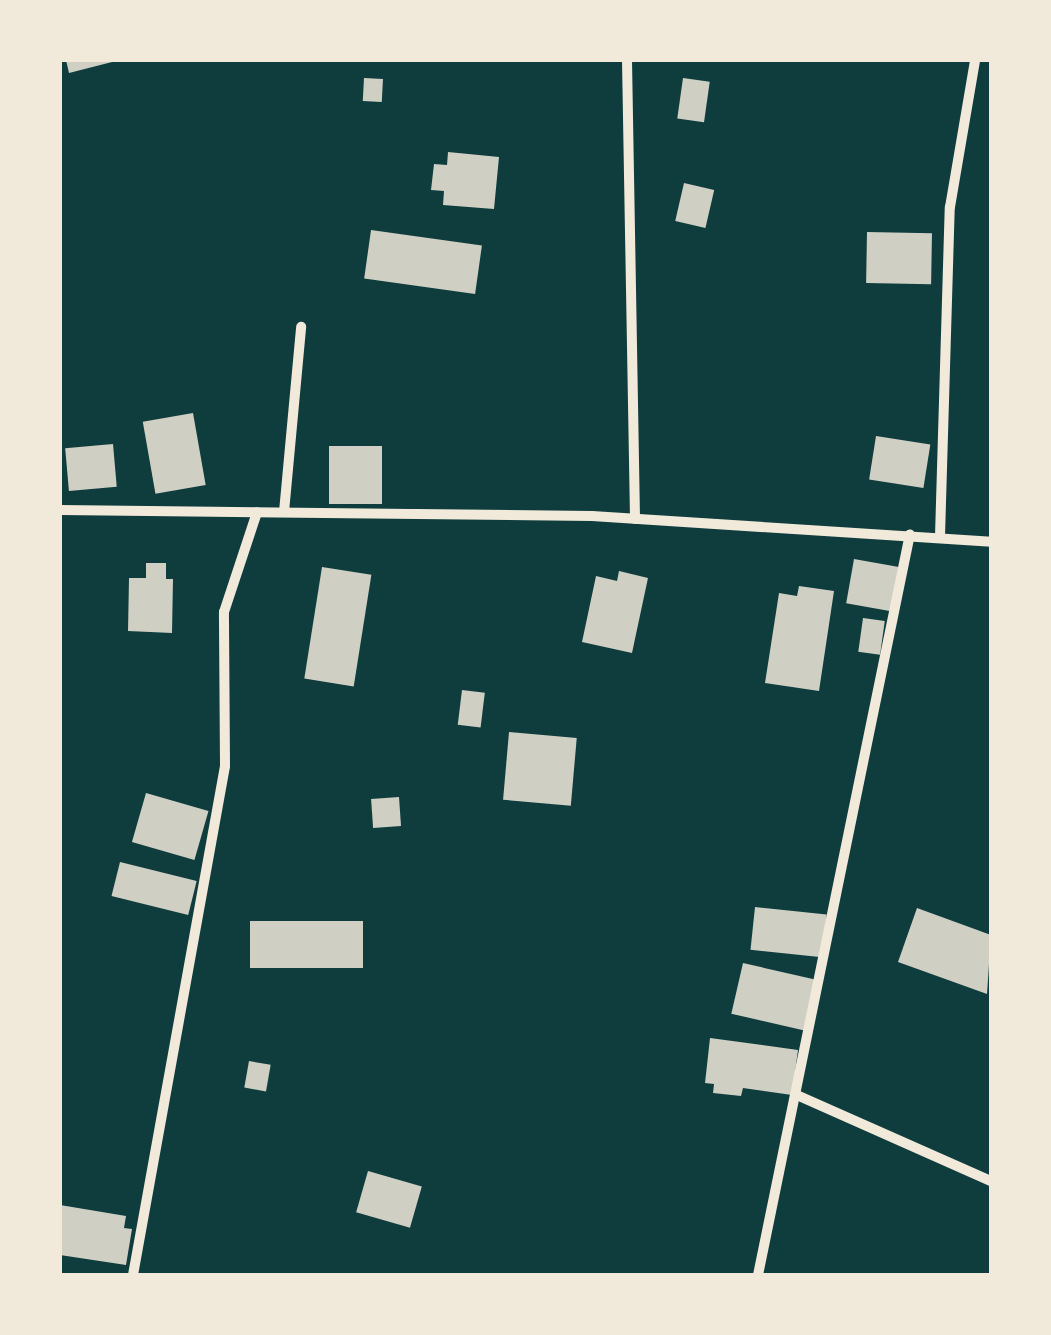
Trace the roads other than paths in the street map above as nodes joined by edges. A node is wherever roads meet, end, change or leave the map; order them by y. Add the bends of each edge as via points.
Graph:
1 (626, 60) edge
2 (975, 60) edge
3 (301, 327) dead end
4 (60, 510) edge
5 (257, 512) junction
6 (284, 512) junction
7 (635, 519) junction
8 (910, 534) junction
9 (940, 536) junction
10 (991, 542) edge
11 (798, 1096) junction
12 (991, 1181) edge
13 (133, 1275) edge
14 (758, 1275) edge

1 - 7 street
2 - 9 street via 950,207
3 - 6 street
4 - 5 street
5 - 6 street
5 - 13 street via 224,612 225,766
6 - 7 street
7 - 8 street
8 - 9 street
8 - 11 street
9 - 10 street
11 - 12 street
11 - 14 street

